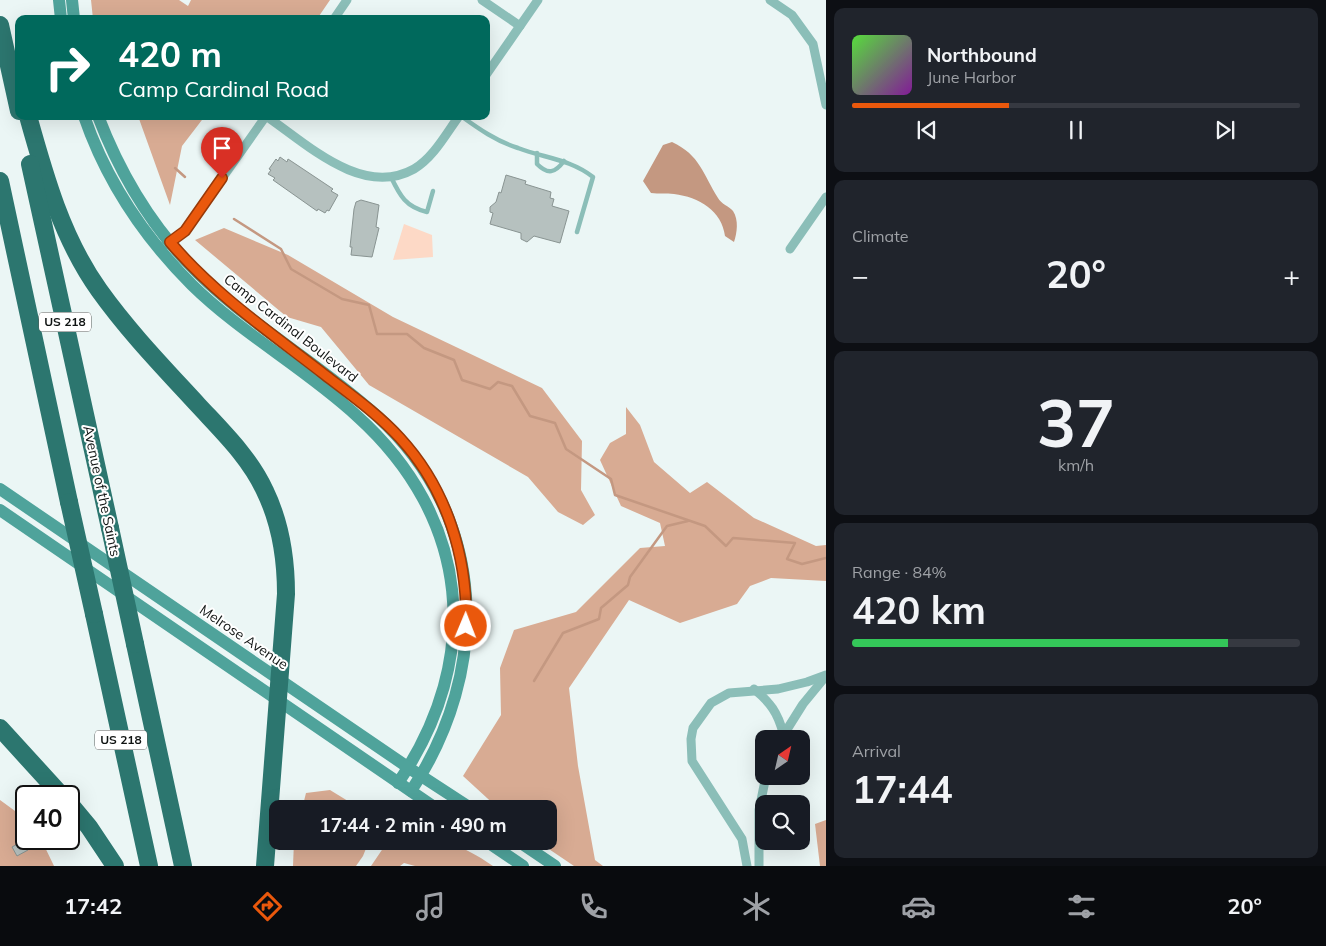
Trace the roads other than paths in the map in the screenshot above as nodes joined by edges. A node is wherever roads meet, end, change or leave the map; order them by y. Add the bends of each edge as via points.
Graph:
1 (59, 0) edge
2 (72, 0) edge
3 (347, 0) edge
4 (482, 0) edge
5 (538, 0) edge
6 (770, 0) edge
7 (60, 15) edge
8 (74, 15) edge
9 (337, 15) edge
10 (0, 25) edge
11 (520, 26) junction
12 (490, 70) edge
13 (15, 72) edge
14 (823, 76) edge
15 (15, 93) edge
16 (826, 101) edge
17 (21, 120) edge
18 (29, 120) edge
19 (85, 120) edge
20 (100, 120) edge
21 (263, 120) edge
22 (272, 120) edge
23 (457, 120) edge
24 (466, 120) edge
25 (537, 153) junction
26 (564, 161) junction
27 (391, 177) junction
28 (0, 182) edge
29 (433, 191) dead end
30 (826, 197) edge
31 (577, 232) dead end
32 (165, 246) junction
33 (790, 249) dead end
34 (0, 488) edge
35 (0, 510) edge
36 (826, 675) edge
37 (280, 681) junction
38 (754, 690) junction
39 (279, 702) junction
40 (0, 728) edge
41 (780, 730) edge
42 (786, 730) edge
43 (409, 768) junction
44 (421, 776) junction
45 (398, 783) junction
46 (52, 785) edge
47 (764, 785) edge
48 (410, 791) junction
49 (424, 800) edge
50 (458, 800) edge
51 (80, 817) edge
52 (500, 850) edge
53 (531, 850) edge
54 (758, 856) junction
55 (747, 862) edge
56 (115, 866) edge
57 (149, 866) edge
58 (183, 866) edge
59 (265, 866) edge
60 (524, 866) edge
61 (555, 866) edge
62 (759, 866) edge

1 - 7 street
2 - 8 street
3 - 9 street
4 - 11 street
5 - 11 street
6 - 14 street via 792,15 813,44
10 - 13 highway
10 - 15 highway
11 - 12 street
14 - 16 street
17 - 58 highway, Avenue of the Saints / US 218, bridge
18 - 37 highway via 53,202 69,239 98,288 135,336 241,453 266,492 279,528 285,559
19 - 32 street, Camp Cardinal Boulevard via 93,144 135,218
20 - 32 street, Camp Cardinal Boulevard via 123,176
21 - 32 street via 185,231
22 - 27 street via 342,168 365,177
23 - 27 street via 431,154 414,168
24 - 25 lane via 496,140
25 - 26 lane
25 - 26 lane via 537,164 545,171 558,169
26 - 31 lane via 579,166 593,177
27 - 29 lane via 406,204 422,211 427,212
28 - 57 highway, US 218, bridge
30 - 33 street
32 - 43 street, Camp Cardinal Boulevard via 193,285 222,312 355,414 376,434 400,459 434,518 449,570 455,614 453,648 436,710
32 - 44 street, Camp Cardinal Boulevard via 188,262 240,310 377,416 401,439 423,468 440,499 452,525 461,558 467,596 466,641 463,670 451,708
34 - 37 street, Melrose Avenue
35 - 39 street
36 - 38 street via 792,686
36 - 42 street
37 - 39 highway
37 - 43 street, Melrose Avenue
38 - 41 street via 775,709
38 - 55 street via 729,692 711,704 697,720 690,751 696,770 742,839
39 - 45 street
39 - 59 highway
40 - 46 highway
43 - 44 street, Melrose Avenue
43 - 45 street, Camp Cardinal Boulevard
44 - 48 street, Camp Cardinal Boulevard
44 - 50 street, Melrose Avenue
45 - 48 street
47 - 54 street via 759,810
48 - 49 street
51 - 56 highway
52 - 60 street
53 - 61 street
54 - 55 street
54 - 62 street

